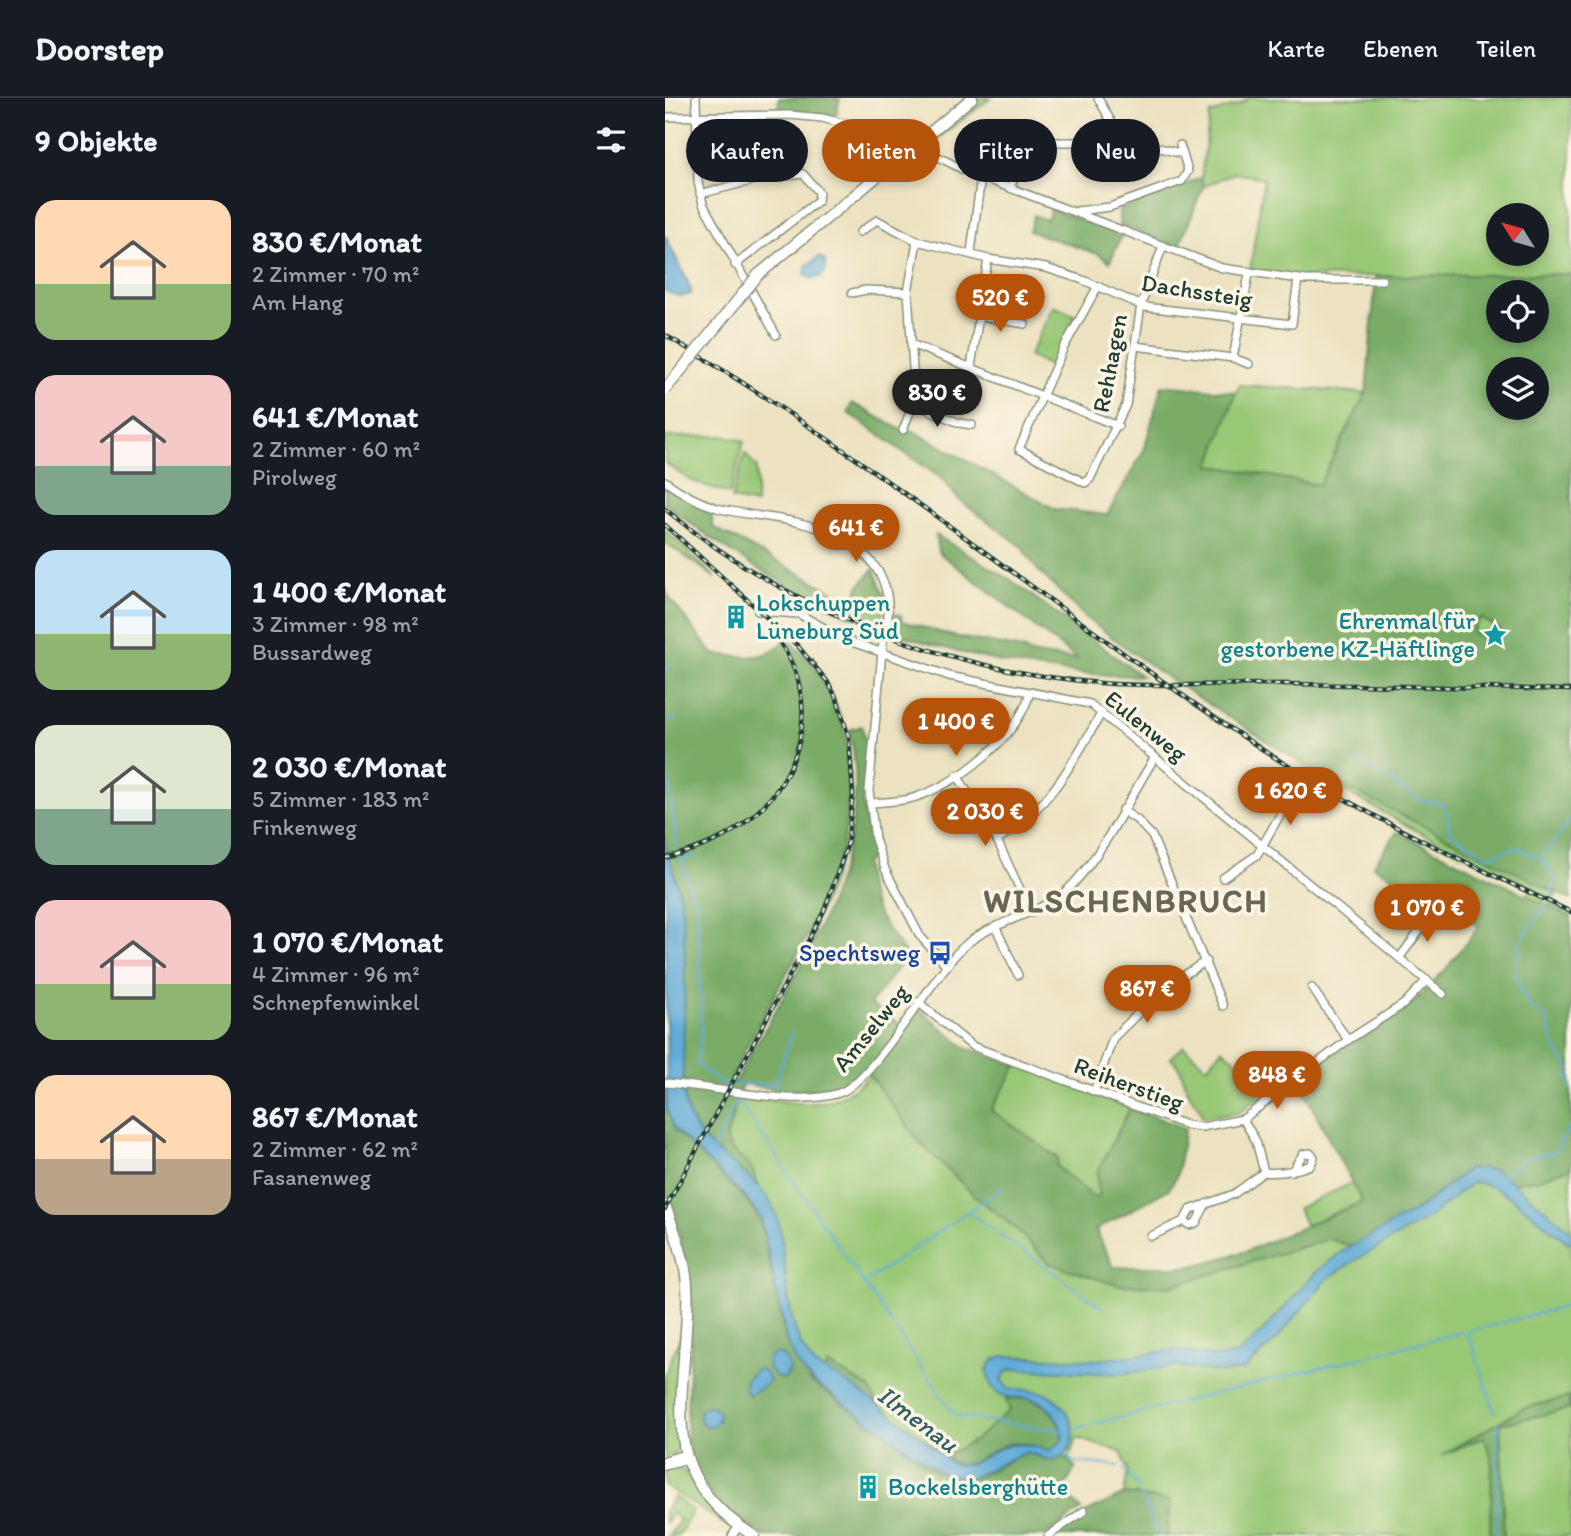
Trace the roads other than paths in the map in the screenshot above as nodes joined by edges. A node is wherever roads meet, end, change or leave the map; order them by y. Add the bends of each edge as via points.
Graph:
1 (696, 98) edge
2 (972, 98) edge
3 (1098, 98) edge
4 (697, 116) junction
5 (665, 117) edge
6 (1110, 119) edge
7 (822, 120) edge
8 (940, 124) edge
9 (1071, 143) edge
10 (1180, 145) dead end
11 (1160, 146) edge
12 (1183, 154) junction
13 (869, 182) edge
14 (980, 182) edge
15 (994, 182) edge
16 (1010, 188) junction
17 (700, 194) junction
18 (1110, 207) junction
19 (1067, 210) junction
20 (1110, 226) junction
21 (860, 232) dead end
22 (917, 241) junction
23 (1163, 246) junction
24 (971, 252) junction
25 (988, 259) junction
26 (735, 265) junction
27 (1249, 274) junction
28 (1298, 279) junction
29 (1382, 280) dead end
30 (1098, 286) junction
31 (908, 292) junction
32 (852, 293) dead end
33 (1141, 305) junction
34 (979, 316) junction
35 (1240, 318) junction
36 (1025, 324) dead end
37 (776, 335) dead end
38 (911, 344) junction
39 (1135, 346) junction
40 (1233, 358) junction
41 (1249, 363) dead end
42 (971, 367) junction
43 (665, 390) edge
44 (1044, 395) junction
45 (915, 404) junction
46 (972, 425) dead end
47 (1118, 426) junction
48 (903, 430) dead end
49 (665, 481) edge
50 (758, 611) dead end
51 (886, 631) dead end
52 (883, 641) dead end
53 (880, 653) junction
54 (1030, 692) junction
55 (1102, 712) junction
56 (1155, 757) junction
57 (957, 775) junction
58 (1291, 796) dead end
59 (870, 803) junction
60 (1122, 810) junction
61 (997, 840) junction
62 (1264, 845) junction
63 (1223, 878) dead end
64 (1031, 913) junction
65 (1420, 923) dead end
66 (996, 928) junction
67 (1400, 957) junction
68 (1206, 961) junction
69 (947, 966) junction
70 (1019, 975) dead end
71 (1427, 980) junction
72 (1312, 988) dead end
73 (1443, 993) dead end
74 (918, 1002) junction
75 (1223, 1006) dead end
76 (1348, 1040) junction
77 (665, 1083) edge
78 (1094, 1092) junction
79 (1243, 1119) junction
80 (1292, 1171) dead end
81 (1264, 1172) junction
82 (1206, 1204) junction
83 (665, 1205) edge
84 (1184, 1221) junction
85 (1151, 1236) dead end
86 (686, 1457) junction
87 (665, 1460) edge
88 (665, 1466) edge
89 (1084, 1511) dead end
90 (739, 1526) junction
91 (732, 1536) edge
92 (754, 1536) edge
93 (1048, 1536) edge

1 - 4 street
2 - 8 main road
3 - 6 street
4 - 5 street
4 - 7 street
4 - 17 street
9 - 16 street via 1036,144 1025,154
10 - 12 street
11 - 12 street
12 - 18 street via 1188,171 1182,181
13 - 43 main road, bridge via 758,275
14 - 24 street
15 - 16 street
16 - 19 street
17 - 26 street
17 - 26 street via 745,181 803,174 819,192 818,201
18 - 19 street
18 - 20 street
19 - 20 street
20 - 23 street
21 - 22 street, Dachssteig via 877,220
22 - 24 street, Dachssteig
22 - 31 street
23 - 27 street
23 - 33 street, Rehhagen
24 - 25 street, Dachssteig
25 - 30 street, Dachssteig via 1046,268
25 - 34 street
26 - 37 street
27 - 28 street
27 - 35 street
28 - 29 street
28 - 35 street, Dachssteig via 1291,324
30 - 33 street, Dachssteig
30 - 44 street
31 - 32 street
31 - 38 street
33 - 35 street, Dachssteig
33 - 39 street, Rehhagen
34 - 36 street
34 - 42 street
35 - 40 street
38 - 42 street
38 - 45 street
39 - 40 street
39 - 47 street, Rehhagen
40 - 41 street
42 - 44 street
44 - 47 street
44 - 47 street, Rehhagen via 1019,449 1087,484
45 - 46 street
45 - 48 street
49 - 51 street via 705,504 803,523 856,547 871,559 886,587
50 - 53 street, Eulenweg via 799,614
52 - 53 street
53 - 54 street, Eulenweg via 949,676
53 - 59 street
54 - 55 street, Eulenweg via 1079,699
54 - 57 street via 1022,715 1008,734
55 - 56 street, Eulenweg
55 - 61 street via 1052,793 1023,824
56 - 60 street, Amselweg
56 - 62 street, Eulenweg
57 - 59 street via 915,797
57 - 61 street
58 - 62 street
59 - 69 street via 885,869 920,936
60 - 64 street, Amselweg via 1076,882
60 - 68 street via 1152,836
61 - 64 street
62 - 63 street via 1249,863
62 - 67 street, Eulenweg
64 - 66 street, Amselweg
65 - 67 street via 1421,929
66 - 69 street, Amselweg via 967,944
66 - 70 street
67 - 71 street, Eulenweg
68 - 75 street
68 - 78 street via 1164,988 1113,1038
69 - 74 street, Amselweg
71 - 73 street, Eulenweg
71 - 76 street, Reiherstieg via 1404,1004
72 - 76 street
74 - 77 street, Amselweg via 871,1066 842,1092 792,1098
74 - 78 street, Reiherstieg via 972,1046
76 - 79 street, Reiherstieg
78 - 79 street, Reiherstieg via 1193,1126 1233,1124
79 - 81 street via 1256,1141
80 - 81 street
81 - 82 street via 1234,1194
82 - 84 street via 1189,1210
82 - 84 street via 1196,1223
83 - 86 main road via 687,1276 681,1417
84 - 85 street
86 - 87 street
86 - 88 street
86 - 90 main road via 706,1497
89 - 93 street
90 - 91 street
90 - 92 main road

